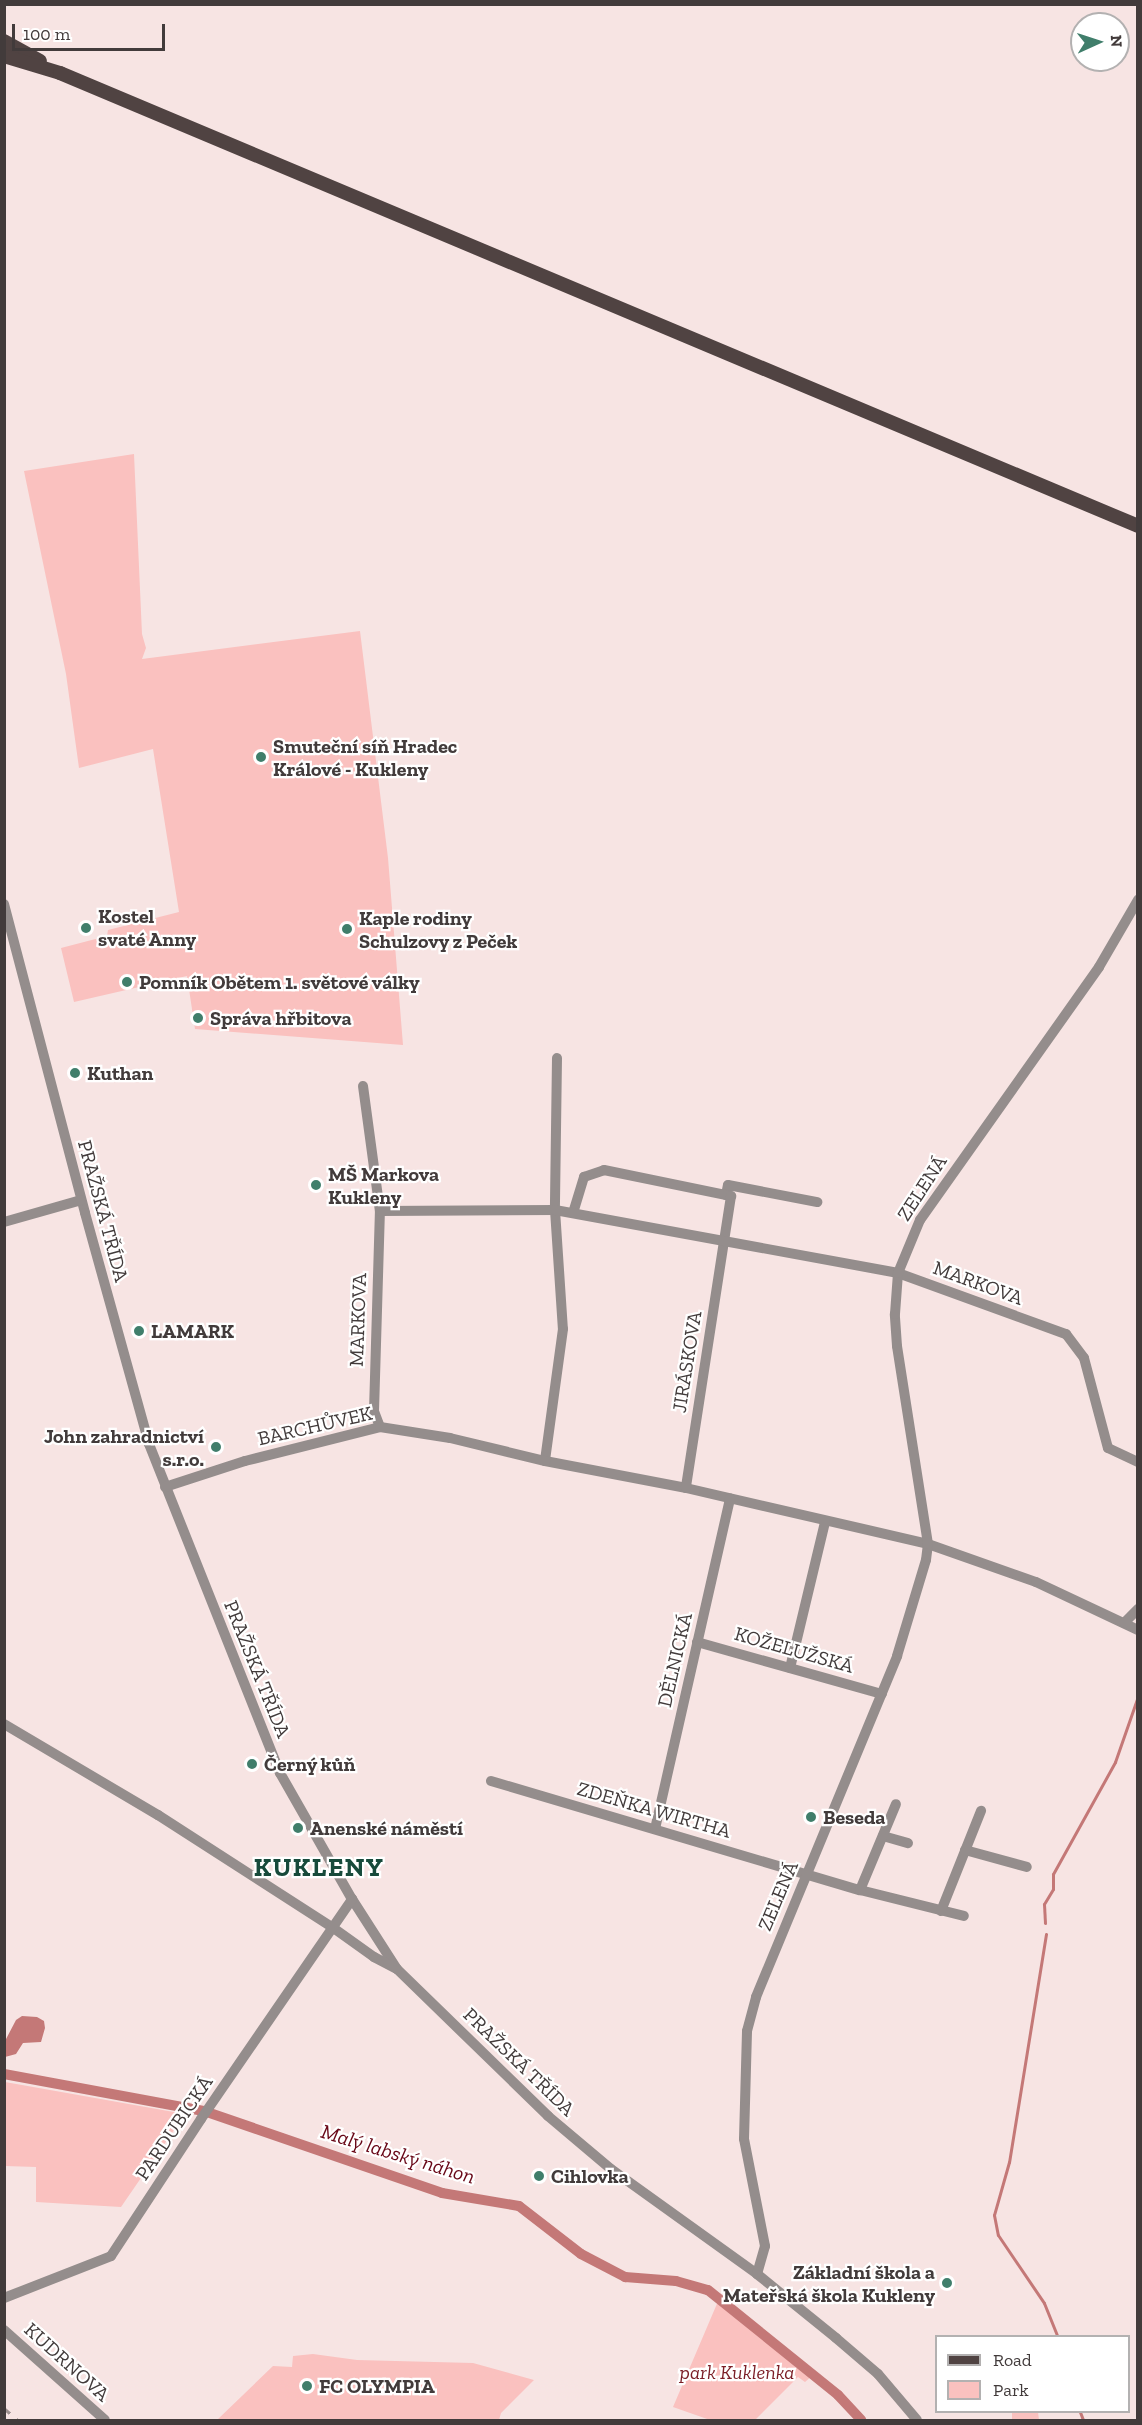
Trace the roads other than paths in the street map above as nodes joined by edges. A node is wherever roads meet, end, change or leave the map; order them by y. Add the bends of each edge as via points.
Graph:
1 (4, 41) edge
2 (4, 56) edge
3 (60, 73) junction
4 (1137, 526) edge
5 (1137, 900) edge
6 (4, 904) edge
7 (557, 1058) dead end
8 (363, 1086) dead end
9 (726, 1194) junction
10 (81, 1200) junction
11 (817, 1202) dead end
12 (555, 1210) junction
13 (380, 1211) junction
14 (573, 1213) junction
15 (4, 1222) edge
16 (724, 1241) junction
17 (898, 1273) junction
18 (380, 1427) junction
19 (550, 1462) junction
20 (1137, 1462) edge
21 (165, 1487) junction
22 (686, 1488) junction
23 (730, 1498) junction
24 (825, 1522) junction
25 (928, 1545) junction
26 (1137, 1609) edge
27 (1124, 1623) junction
28 (1137, 1630) edge
29 (697, 1642) junction
30 (790, 1668) junction
31 (882, 1694) junction
32 (4, 1724) edge
33 (491, 1780) dead end
34 (896, 1804) dead end
35 (981, 1811) dead end
36 (655, 1829) junction
37 (883, 1836) junction
38 (908, 1844) dead end
39 (965, 1850) junction
40 (1027, 1867) dead end
41 (807, 1873) junction
42 (860, 1890) junction
43 (352, 1899) junction
44 (941, 1911) junction
45 (964, 1916) dead end
46 (332, 1927) junction
47 (397, 1969) junction
48 (757, 2274) junction
49 (4, 2298) edge
50 (4, 2330) edge
51 (105, 2421) edge
52 (917, 2421) edge

1 - 3 main road
2 - 3 main road
3 - 4 main road
5 - 17 street, ZELENÁ via 1099,967 920,1220
6 - 10 street, PRAŽSKÁ TŘÍDA
7 - 12 street
8 - 13 street, MARKOVA
9 - 11 street via 728,1185
9 - 14 street via 604,1170 584,1177
9 - 16 street via 731,1196
10 - 15 street
10 - 21 street, PRAŽSKÁ TŘÍDA via 133,1392
12 - 13 street, MARKOVA
12 - 14 street, MARKOVA
12 - 19 street via 563,1329
13 - 18 street, MARKOVA via 374,1411
14 - 16 street, MARKOVA
16 - 17 street, MARKOVA
16 - 22 street, JIRÁSKOVA
17 - 20 street, MARKOVA via 1066,1334 1084,1358 1108,1448
17 - 25 street, ZELENÁ via 897,1346
18 - 19 street, BARCHŮVEK via 450,1438
18 - 21 street, BARCHŮVEK via 245,1461
19 - 22 street
21 - 43 street, PRAŽSKÁ TŘÍDA via 280,1773
22 - 23 street
23 - 24 street
23 - 29 street, DĚLNICKÁ
24 - 25 street
24 - 30 street
25 - 27 street via 1036,1582
25 - 31 street, ZELENÁ via 923,1574
26 - 27 street
27 - 28 street
29 - 30 street, KOŽELUŽSKÁ
29 - 36 street, DĚLNICKÁ
30 - 31 street, KOŽELUŽSKÁ
31 - 41 street, ZELENÁ
32 - 46 street via 104,1782
33 - 36 street, ZDEŇKA WIRTHA
34 - 37 street
35 - 39 street
36 - 41 street, ZDEŇKA WIRTHA
37 - 38 street
37 - 42 street
39 - 40 street
39 - 44 street
41 - 42 street, ZDEŇKA WIRTHA
41 - 48 street, ZELENÁ via 756,1997 747,2031 744,2139 765,2239
42 - 44 street, ZDEŇKA WIRTHA
43 - 46 street, PARDUBICKÁ
43 - 47 street, PRAŽSKÁ TŘÍDA
44 - 45 street, ZDEŇKA WIRTHA
46 - 47 street
46 - 49 street, PARDUBICKÁ via 111,2256
47 - 48 street, PRAŽSKÁ TŘÍDA via 548,2116 610,2169
48 - 52 street, PRAŽSKÁ TŘÍDA via 878,2374
50 - 51 street, KUDRNOVA

